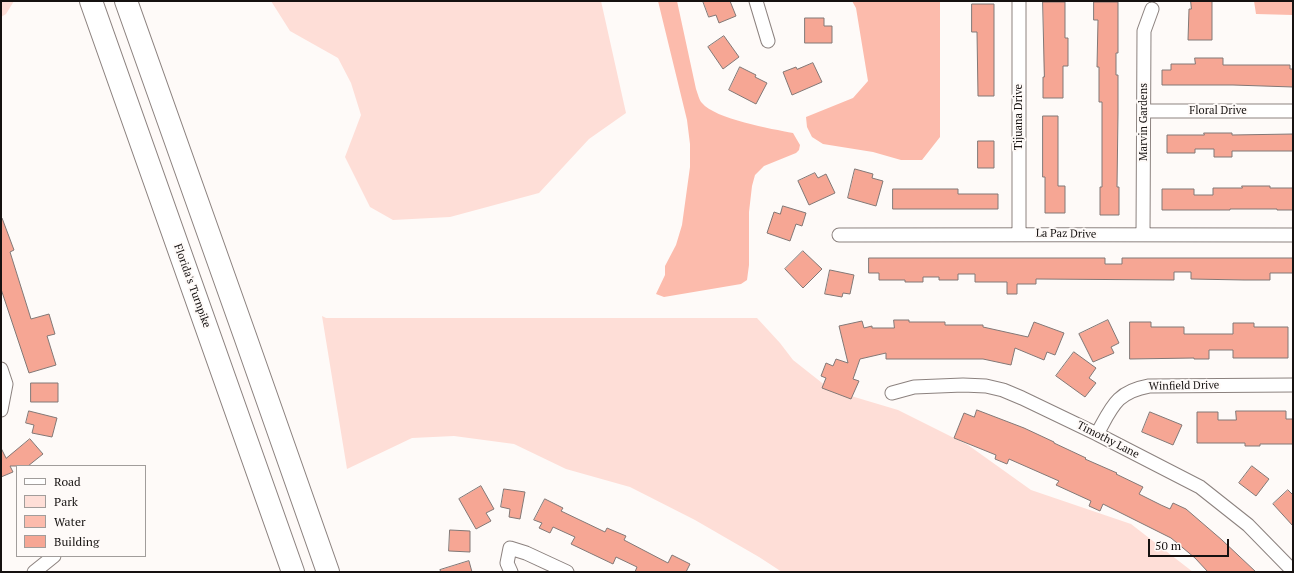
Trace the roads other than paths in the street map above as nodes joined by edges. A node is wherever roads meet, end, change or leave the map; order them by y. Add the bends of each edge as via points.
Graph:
1 (91, 1) edge
2 (126, 1) edge
3 (756, 1) edge
4 (1019, 1) edge
5 (1152, 9) dead end
6 (768, 41) dead end
7 (1144, 111) junction
8 (1293, 111) edge
9 (1020, 234) junction
10 (839, 235) dead end
11 (1143, 235) junction
12 (1293, 235) edge
13 (1, 369) edge
14 (1293, 385) edge
15 (892, 393) dead end
16 (1, 410) edge
17 (1097, 434) junction
18 (53, 557) edge
19 (553, 569) edge
20 (1293, 571) edge
21 (34, 572) edge
22 (293, 572) edge
23 (328, 572) edge
24 (511, 572) edge
25 (566, 572) edge

1 - 22 highway, Florida's Turnpike
2 - 23 highway
3 - 6 street
4 - 9 street, Tijuana Drive
5 - 7 street, Marvin Gardens via 1144,31
7 - 8 street, Floral Drive
7 - 11 street, Marvin Gardens
9 - 10 street, La Paz Drive
9 - 11 street, La Paz Drive
11 - 12 street, La Paz Drive
13 - 16 street via 6,384
14 - 17 street, Winfield Drive via 1149,386 1135,389 1114,404
15 - 17 street, Timothy Lane via 914,387 986,386 1022,398
17 - 20 street, Timothy Lane via 1200,487 1248,525
18 - 21 street
19 - 24 street via 526,553 510,548 507,563
19 - 25 street

